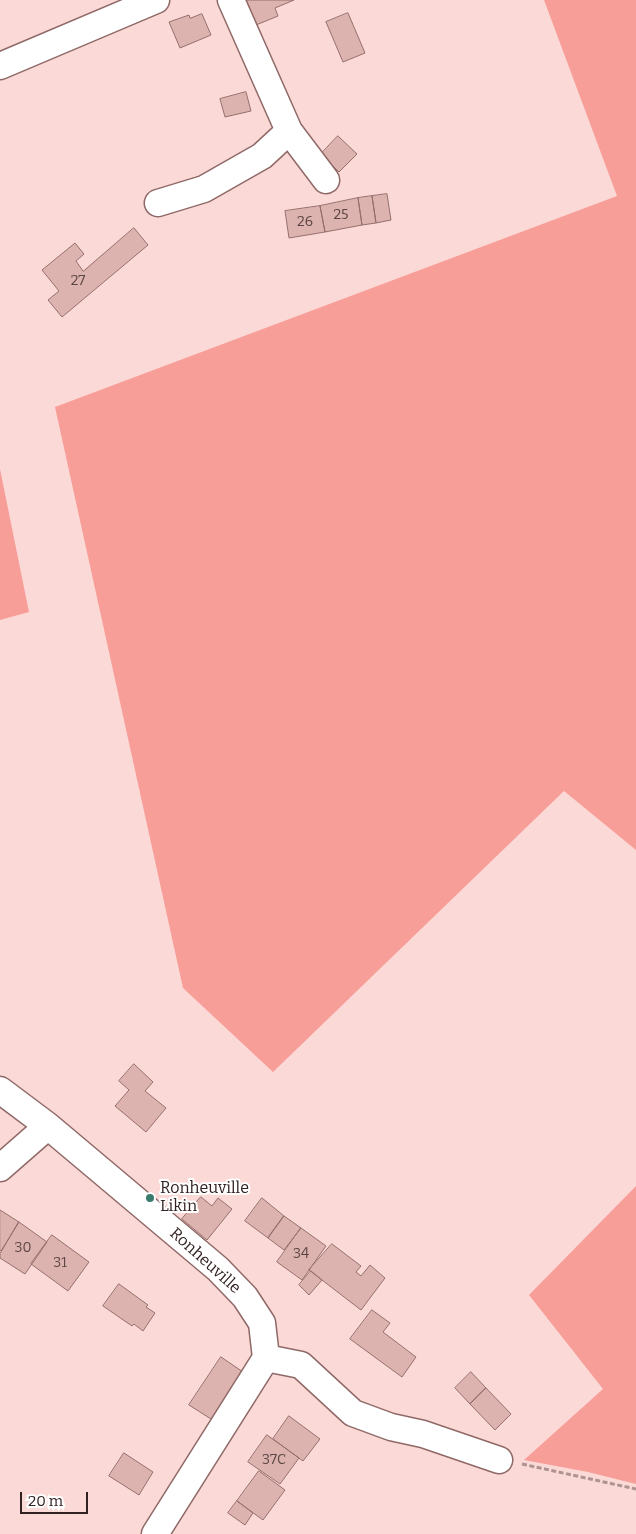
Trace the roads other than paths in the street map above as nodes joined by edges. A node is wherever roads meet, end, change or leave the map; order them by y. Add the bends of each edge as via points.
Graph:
1 (156, 0) edge
2 (231, 0) edge
3 (0, 66) edge
4 (289, 131) junction
5 (326, 180) dead end
6 (158, 203) dead end
7 (0, 1090) edge
8 (48, 1126) junction
9 (0, 1168) edge
10 (266, 1358) junction
11 (499, 1460) road end
12 (155, 1534) edge

1 - 3 street
2 - 4 street
4 - 5 street
4 - 6 street via 262,156 204,189
7 - 8 street, Ronheuville
8 - 9 street
8 - 10 street, Ronheuville via 218,1269 245,1297 262,1323
10 - 11 street via 301,1365 353,1413
10 - 12 street

